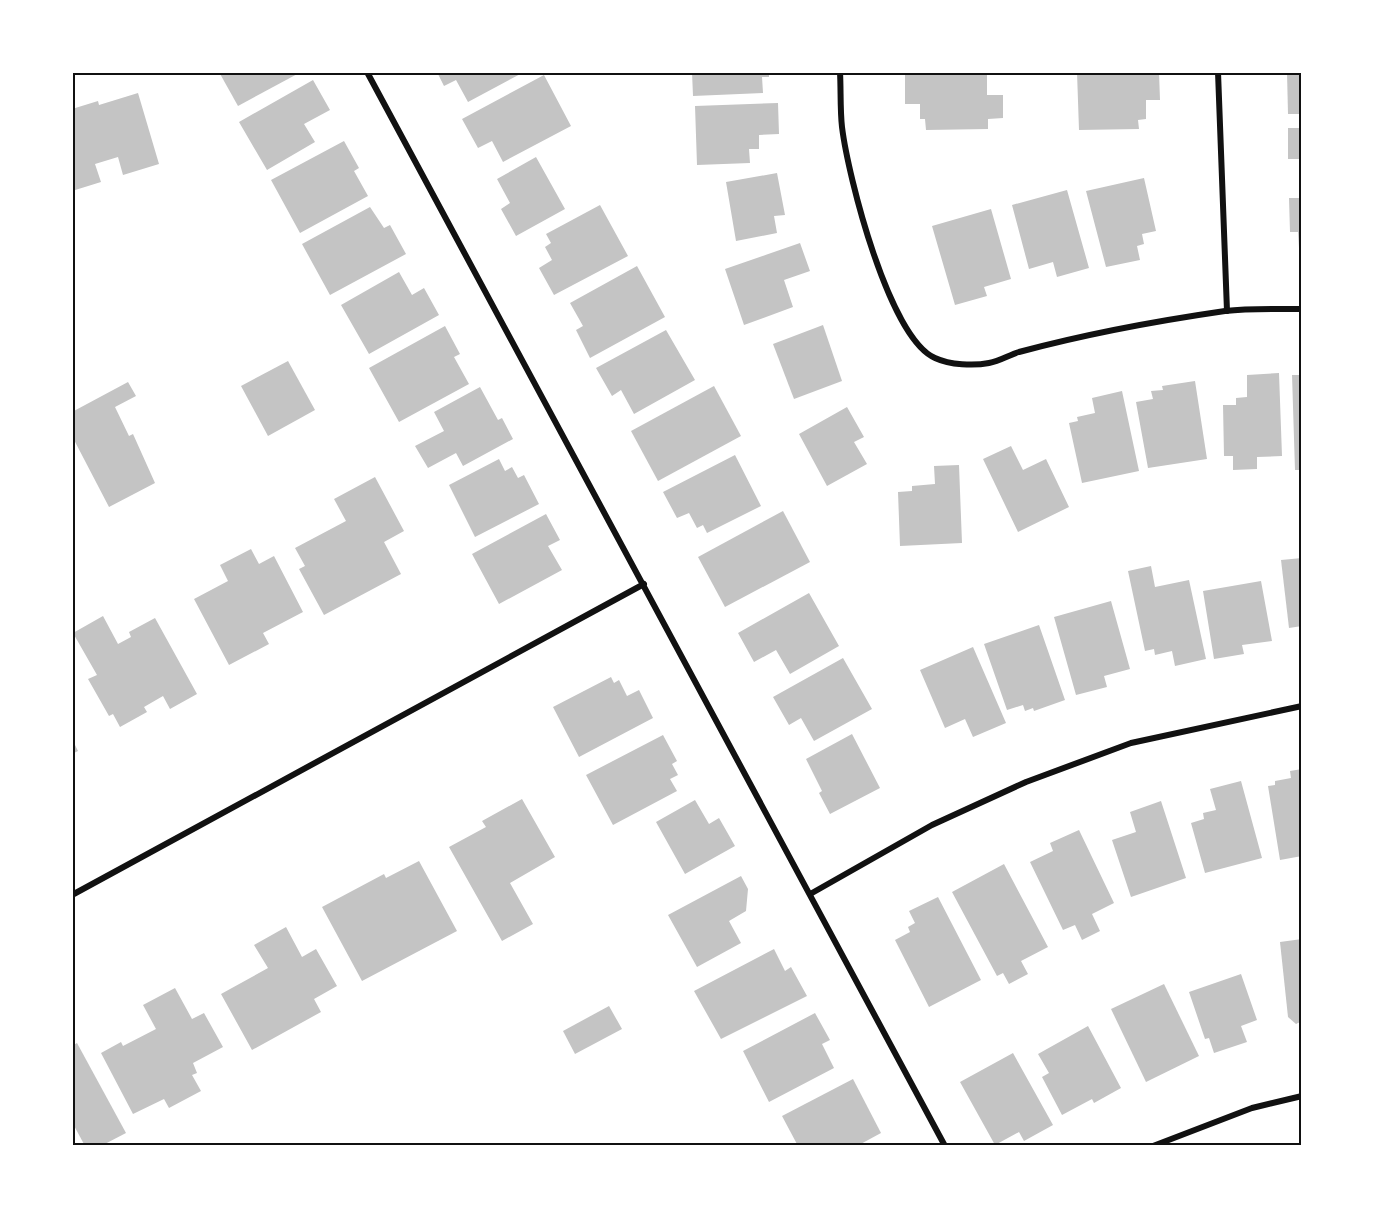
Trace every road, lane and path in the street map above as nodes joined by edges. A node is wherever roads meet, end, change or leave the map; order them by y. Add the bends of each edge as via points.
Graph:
1 (368, 72) edge
2 (840, 72) edge
3 (1218, 72) edge
4 (1302, 309) edge
5 (1227, 311) junction
6 (644, 584) junction
7 (1302, 706) edge
8 (812, 893) junction
9 (72, 896) edge
10 (1302, 1096) edge
11 (945, 1146) edge
12 (1154, 1146) edge

1 - 6 street
2 - 5 street via 842,126 875,259 909,332 935,358 958,364 988,363 1105,332
3 - 5 street
4 - 5 street
6 - 8 street
6 - 9 street
7 - 8 street via 1131,743 1026,782 932,825
8 - 11 street
10 - 12 street via 1252,1108

